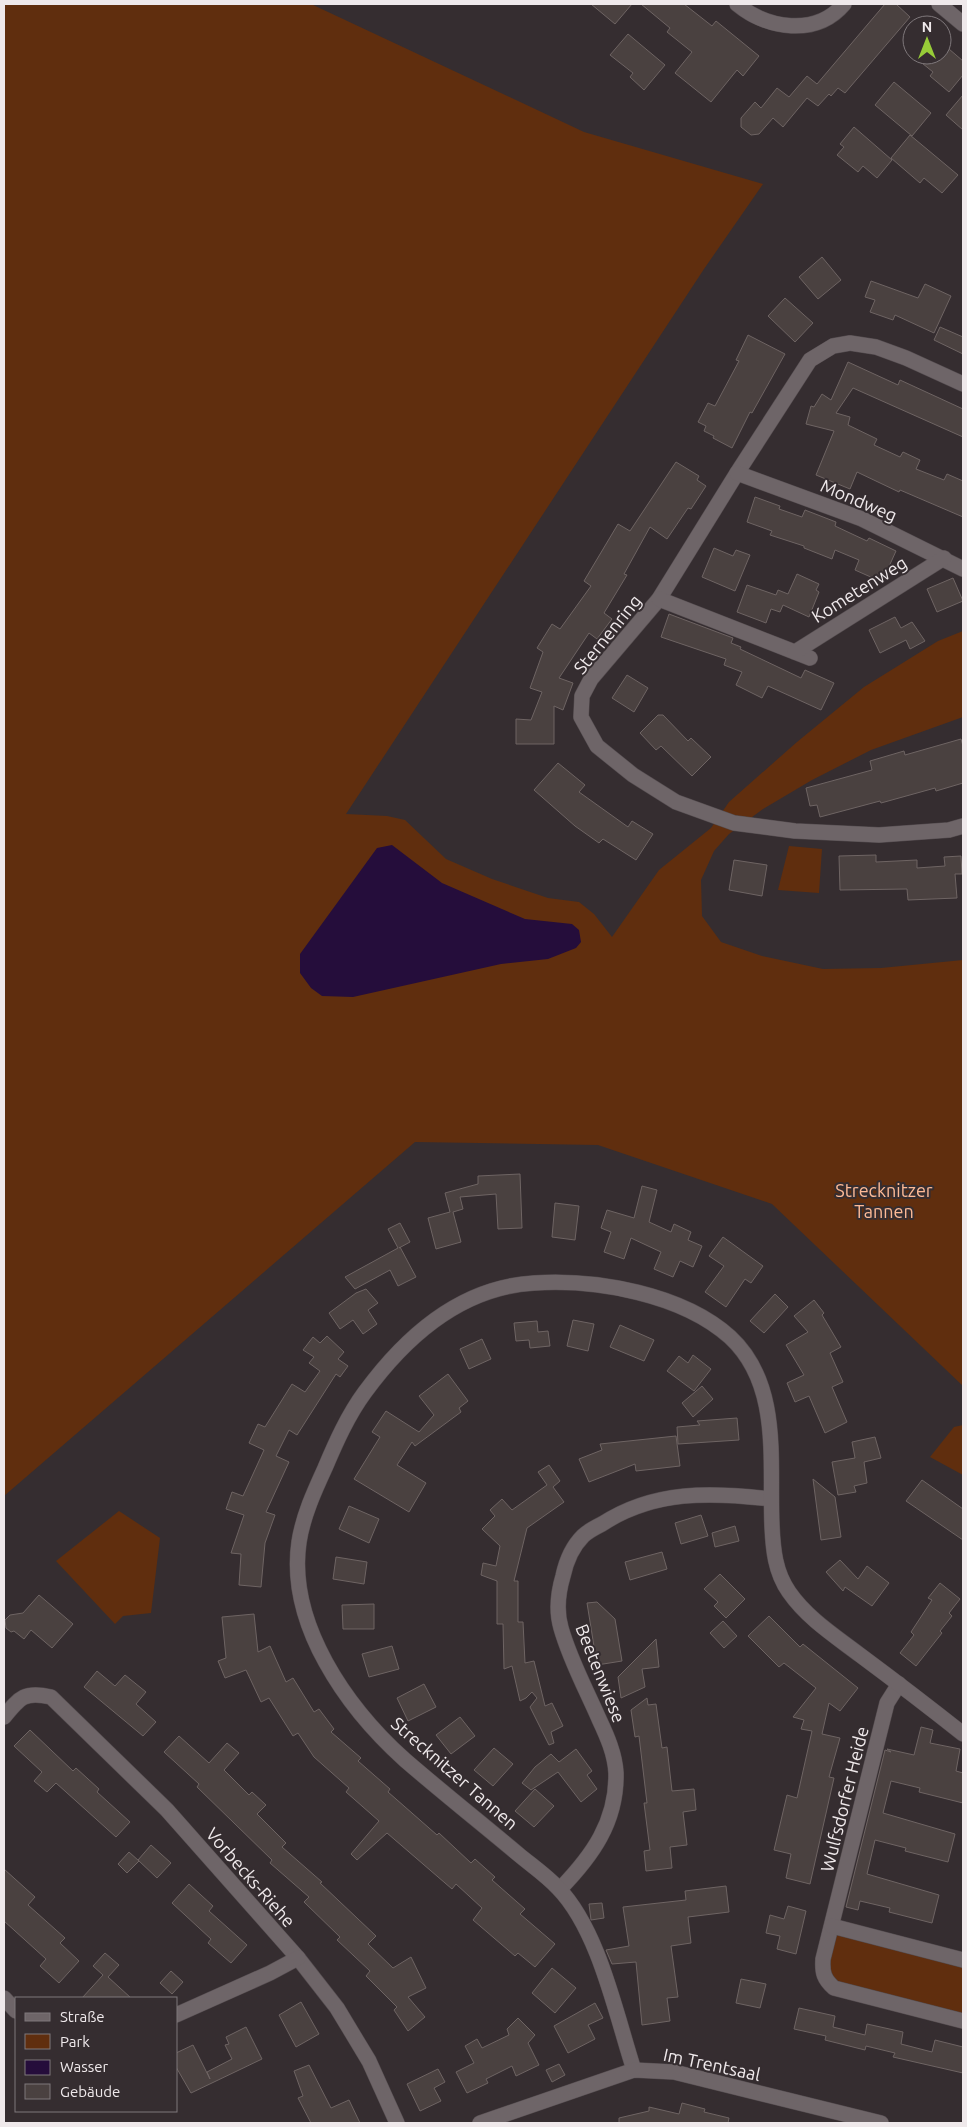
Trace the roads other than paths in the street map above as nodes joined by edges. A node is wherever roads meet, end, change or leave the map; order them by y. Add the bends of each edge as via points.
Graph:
1 (737, 4) edge
2 (844, 4) edge
3 (939, 4) edge
4 (963, 24) edge
5 (963, 384) edge
6 (737, 473) junction
7 (944, 558) junction
8 (963, 569) edge
9 (659, 599) junction
10 (795, 652) junction
11 (810, 658) dead end
12 (963, 826) edge
13 (771, 1499) junction
14 (899, 1684) junction
15 (4, 1717) edge
16 (963, 1734) edge
17 (560, 1889) junction
18 (832, 1926) junction
19 (298, 1958) junction
20 (963, 1960) edge
21 (4, 1998) edge
22 (15, 2010) edge
23 (178, 2014) edge
24 (963, 2021) edge
25 (634, 2070) junction
26 (397, 2123) edge
27 (480, 2123) edge
28 (882, 2123) edge

1 - 2 street via 764,21 790,27 814,24 836,13
3 - 4 street
5 - 6 street, Sternenring via 876,347 850,343 832,346 810,360
6 - 7 street, Mondweg via 862,520
6 - 9 street, Sternenring
7 - 8 street, Mondweg
7 - 10 street, Kometenweg
9 - 10 street
9 - 12 street, Sternenring via 591,679 582,696 581,718 597,746 634,775 676,802 734,823 795,831 880,835 950,830
10 - 11 street
13 - 14 street, Strecknitzer Tannen via 774,1557 787,1590 811,1618
13 - 17 street, Beetenwiese via 728,1494 668,1498 622,1511 583,1536 566,1562 558,1595 560,1626 611,1746 616,1772 614,1796 598,1844
13 - 17 street, Strecknitzer Tannen via 770,1420 751,1365 732,1339 703,1318 671,1302 631,1292 575,1282 528,1283 487,1292 453,1306 426,1326 378,1374 356,1404 309,1504 299,1542 300,1596 308,1623 335,1677 360,1712 402,1757
14 - 16 street, Strecknitzer Tannen
14 - 18 street, Wulfsdorfer Heide via 887,1703
15 - 19 street, Vorbecks-Riehe via 23,1697 35,1693 51,1696 167,1810
17 - 25 street, Strecknitzer Tannen via 584,1924 600,1961
18 - 20 street
18 - 24 street, Wulfsdorfer Heide via 822,1970 824,1979 834,1988
19 - 23 street
19 - 26 street, Vorbecks-Riehe via 337,2008 369,2061
21 - 22 street
25 - 27 street, Im Trentsaal
25 - 28 street, Im Trentsaal via 674,2072

